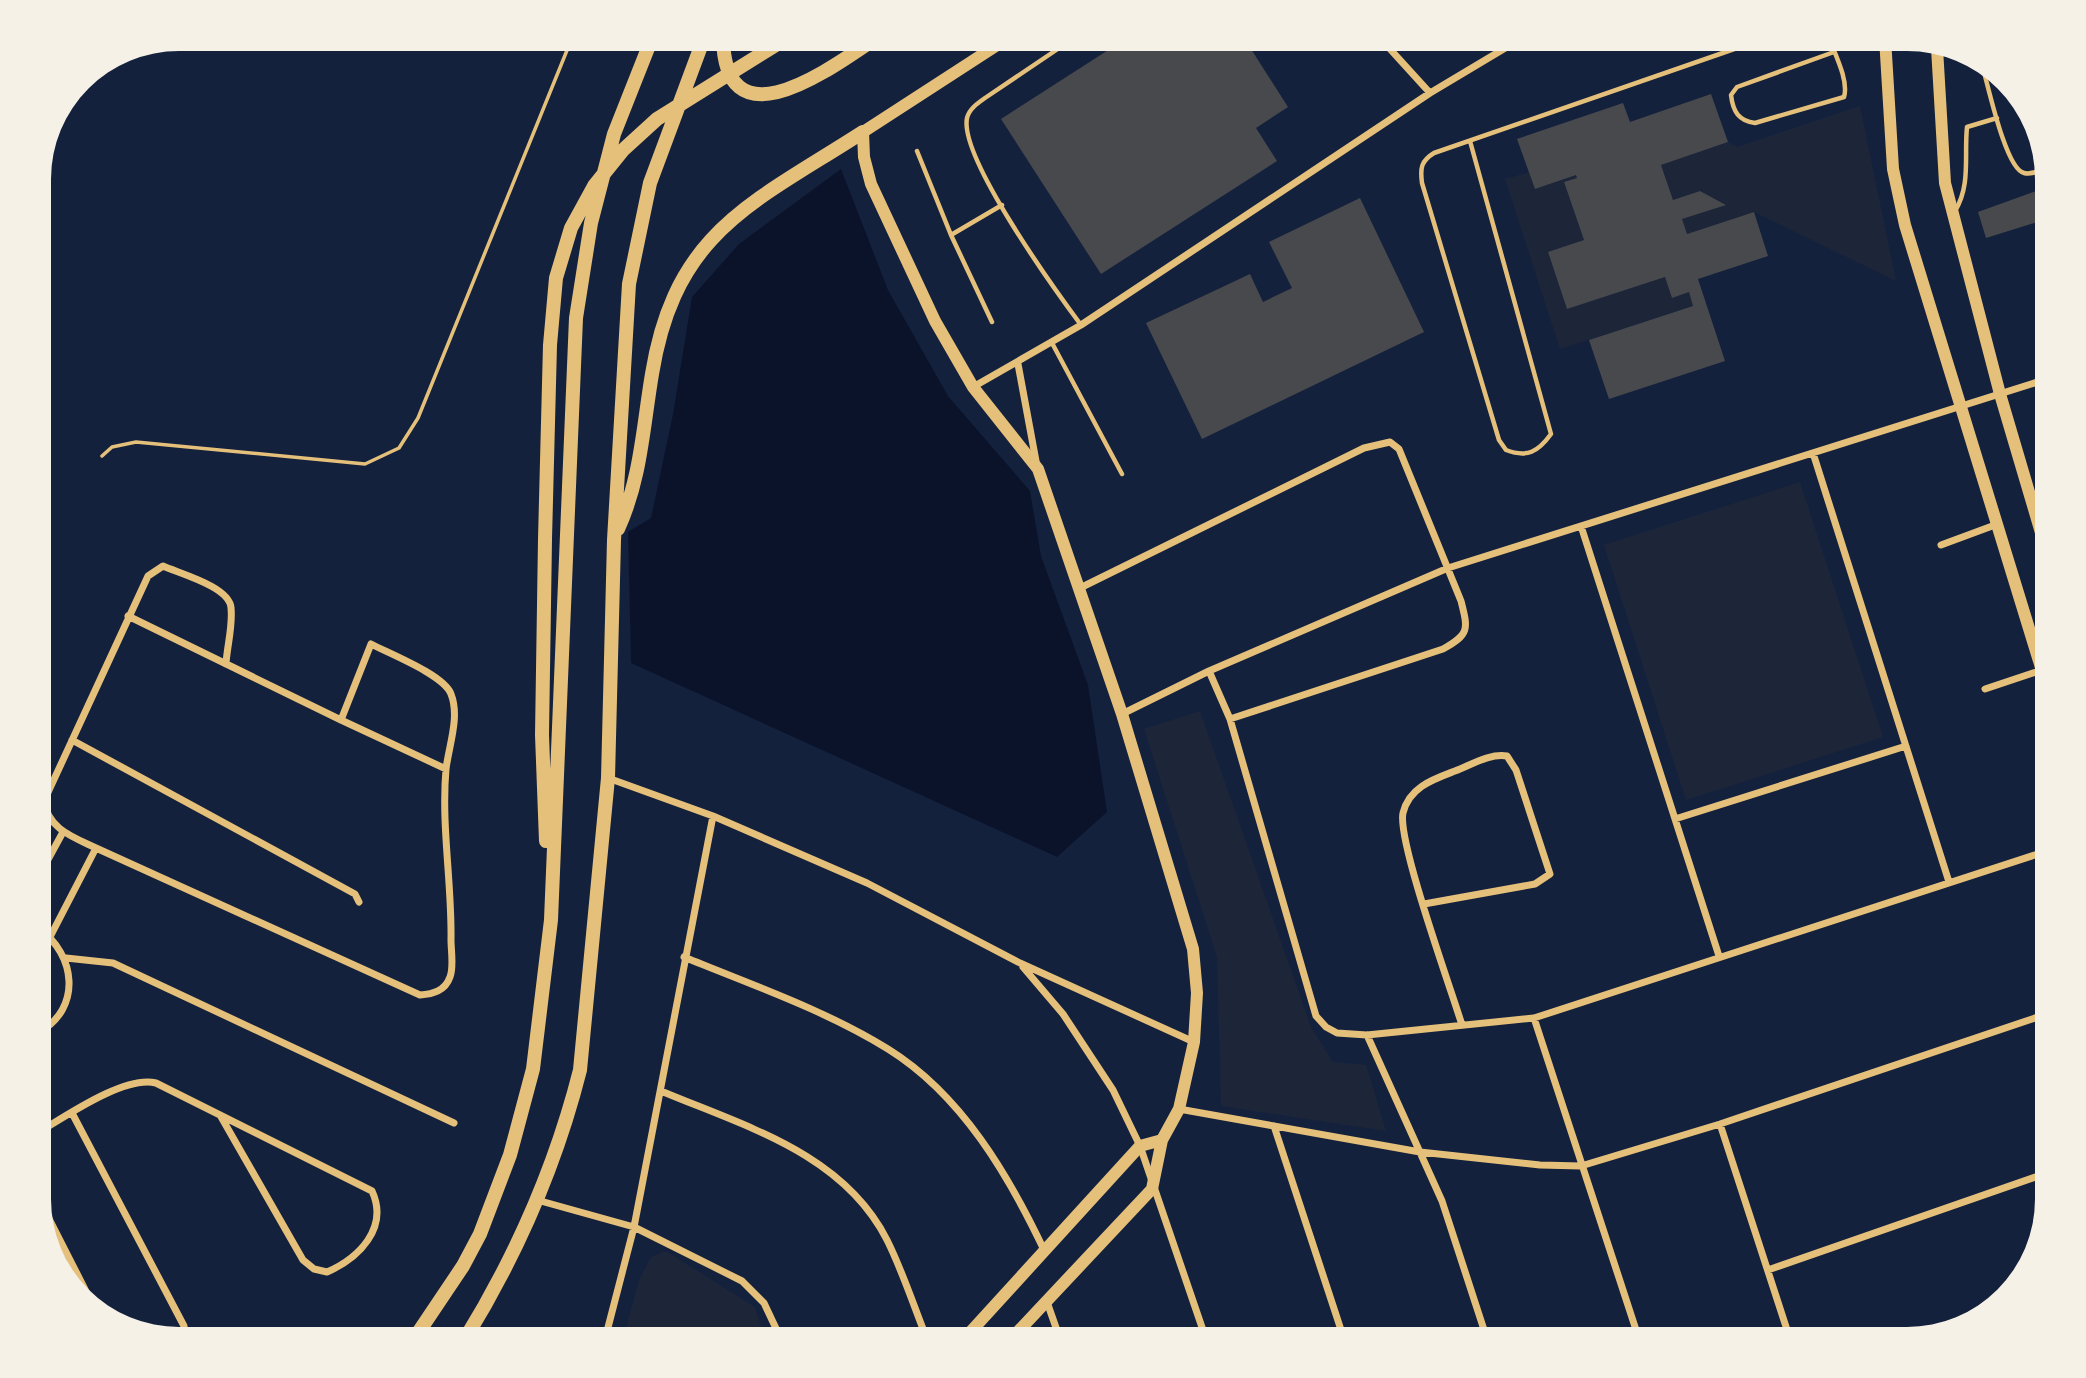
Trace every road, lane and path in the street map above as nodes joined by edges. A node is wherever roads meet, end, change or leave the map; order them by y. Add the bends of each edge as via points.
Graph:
1 (567, 51) edge
2 (647, 51) edge
3 (699, 51) edge
4 (723, 51) edge
5 (766, 51) edge
6 (855, 51) edge
7 (988, 51) edge
8 (1055, 51) edge
9 (1392, 51) edge
10 (1500, 51) edge
11 (1729, 51) edge
12 (1885, 51) edge
13 (1834, 52) joint
14 (1937, 54) edge
15 (1985, 77) edge
16 (1430, 93) junction
17 (1997, 118) junction
18 (863, 132) junction
19 (1470, 141) junction
20 (917, 151) dead end
21 (2035, 173) edge
22 (1002, 205) junction
23 (1952, 214) junction
24 (951, 235) junction
25 (992, 322) dead end
26 (1080, 325) junction
27 (1052, 342) junction
28 (1018, 364) junction
29 (2035, 384) edge
30 (973, 387) junction
31 (2000, 394) junction
32 (1958, 407) junction
33 (1813, 453) junction
34 (102, 456) dead end
35 (1038, 469) junction
36 (1122, 474) dead end
37 (2035, 509) edge
38 (1995, 525) junction
39 (1581, 526) junction
40 (614, 540) junction
41 (1941, 545) dead end
42 (1448, 568) junction
43 (1080, 588) junction
44 (128, 616) junction
45 (2035, 648) edge
46 (226, 664) junction
47 (1209, 671) junction
48 (2035, 672) edge
49 (1985, 689) dead end
50 (1122, 714) junction
51 (1230, 719) junction
52 (341, 720) junction
53 (72, 740) junction
54 (1906, 746) junction
55 (446, 769) junction
56 (608, 779) junction
57 (51, 786) edge
58 (713, 816) junction
59 (51, 818) edge
60 (1675, 819) junction
61 (62, 832) junction
62 (96, 848) junction
63 (51, 853) edge
64 (2035, 856) edge
65 (1949, 882) junction
66 (359, 902) dead end
67 (1424, 904) junction
68 (551, 920) junction
69 (51, 935) edge
70 (51, 938) edge
71 (1719, 956) junction
72 (684, 957) junction
73 (66, 958) junction
74 (1020, 963) junction
75 (1534, 1018) junction
76 (2035, 1018) edge
77 (51, 1023) edge
78 (1462, 1026) junction
79 (1367, 1035) junction
80 (1194, 1042) junction
81 (661, 1091) junction
82 (1179, 1109) junction
83 (72, 1113) junction
84 (220, 1115) junction
85 (454, 1123) dead end
86 (1720, 1124) junction
87 (51, 1125) edge
88 (1274, 1126) junction
89 (1162, 1140) junction
90 (1140, 1146) junction
91 (1420, 1152) junction
92 (1581, 1166) junction
93 (2035, 1178) edge
94 (1152, 1189) junction
95 (536, 1200) junction
96 (634, 1227) junction
97 (54, 1229) edge
98 (1046, 1253) junction
99 (1768, 1270) junction
100 (83, 1285) edge
101 (1047, 1302) junction
102 (184, 1327) edge
103 (422, 1327) edge
104 (472, 1327) edge
105 (608, 1327) edge
106 (775, 1327) edge
107 (922, 1327) edge
108 (975, 1327) edge
109 (1023, 1327) edge
110 (1056, 1327) edge
111 (1202, 1327) edge
112 (1340, 1327) edge
113 (1483, 1327) edge
114 (1635, 1327) edge
115 (1786, 1327) edge

1 - 34 path via 418,418 399,448 365,464 136,442 113,447
2 - 68 main road via 614,134 591,223 576,318
3 - 40 main road via 650,184 629,284
4 - 6 main road via 733,82 746,91 769,96 796,88
5 - 68 main road via 657,119 623,150 594,186 571,228 555,278 542,735
7 - 18 main road
8 - 22 lane via 973,107 967,118 969,136
9 - 16 street
10 - 16 street
11 - 19 lane
12 - 32 main road via 1893,169
13 - 13 lane via 1844,97 1755,123 1736,114 1731,96 1745,82
14 - 23 main road via 1945,183
15 - 17 lane
16 - 26 street
17 - 21 lane via 2016,169
17 - 23 lane via 1967,127 1964,190
18 - 30 main road via 871,184 935,321
18 - 40 main road via 727,222 681,278 665,312 636,480
19 - 19 lane via 1426,158 1420,169 1422,183 1499,440 1506,450 1523,455 1535,452 1550,433
20 - 24 lane
22 - 24 lane
22 - 26 lane
23 - 31 main road
24 - 25 lane
26 - 27 street
27 - 28 street
27 - 36 lane
28 - 30 street
28 - 35 street
29 - 31 street
30 - 35 main road
31 - 32 street
31 - 37 main road
32 - 33 street
32 - 38 main road
33 - 39 street
33 - 54 street
35 - 43 main road
38 - 41 street
38 - 45 main road
39 - 42 street
39 - 60 street
40 - 56 main road
42 - 43 street via 1399,449 1390,442 1377,443
42 - 47 street
42 - 51 street via 1467,625 1456,642
43 - 50 main road
44 - 46 street
44 - 46 street via 148,576 163,566 218,589 232,606
44 - 53 street
46 - 52 street
47 - 50 street
47 - 51 street
48 - 49 street
50 - 80 main road via 1193,949 1197,993
51 - 79 street via 1317,1016 1337,1033
52 - 55 street
52 - 55 street via 371,644 441,681 451,692 455,711
53 - 57 street
53 - 66 street via 355,894
54 - 60 street
54 - 65 street
55 - 62 street via 451,976 433,994 420,995
56 - 58 street
56 - 95 main road via 580,1070 569,1114
58 - 72 street
58 - 74 street via 867,884
59 - 61 street
60 - 71 street
61 - 62 street
61 - 63 street
62 - 69 street
64 - 65 street
65 - 71 street
67 - 67 street via 1404,830 1408,802 1429,781 1491,757 1507,756 1516,770 1550,874 1535,884
67 - 78 street
68 - 103 main road via 533,1069 510,1155 463,1266
70 - 73 street
71 - 75 street
72 - 81 street
72 - 98 street via 828,1018 898,1057 933,1086 984,1143
73 - 77 street via 68,997
73 - 85 street via 113,963
74 - 80 street
74 - 90 street via 1063,1014 1113,1090
75 - 78 street
75 - 92 street
76 - 86 street
78 - 79 street
79 - 91 street
80 - 82 main road
81 - 96 street
81 - 107 street via 787,1144 825,1166 857,1197 886,1239
82 - 88 street
82 - 89 main road
83 - 84 street via 142,1080
83 - 87 street
83 - 102 street
84 - 84 street via 303,1260 327,1272 355,1256 378,1221 372,1191
86 - 92 street
86 - 99 street
88 - 91 street
88 - 112 street
89 - 90 main road
89 - 94 main road
90 - 94 street
90 - 98 main road
91 - 92 street via 1540,1166
91 - 113 street via 1442,1201
92 - 114 street
93 - 99 street
94 - 101 main road
94 - 111 street
95 - 96 street
95 - 104 main road
96 - 105 street
96 - 106 street via 742,1281 764,1303
97 - 100 street
98 - 108 main road
99 - 115 street
101 - 109 main road
101 - 110 street

